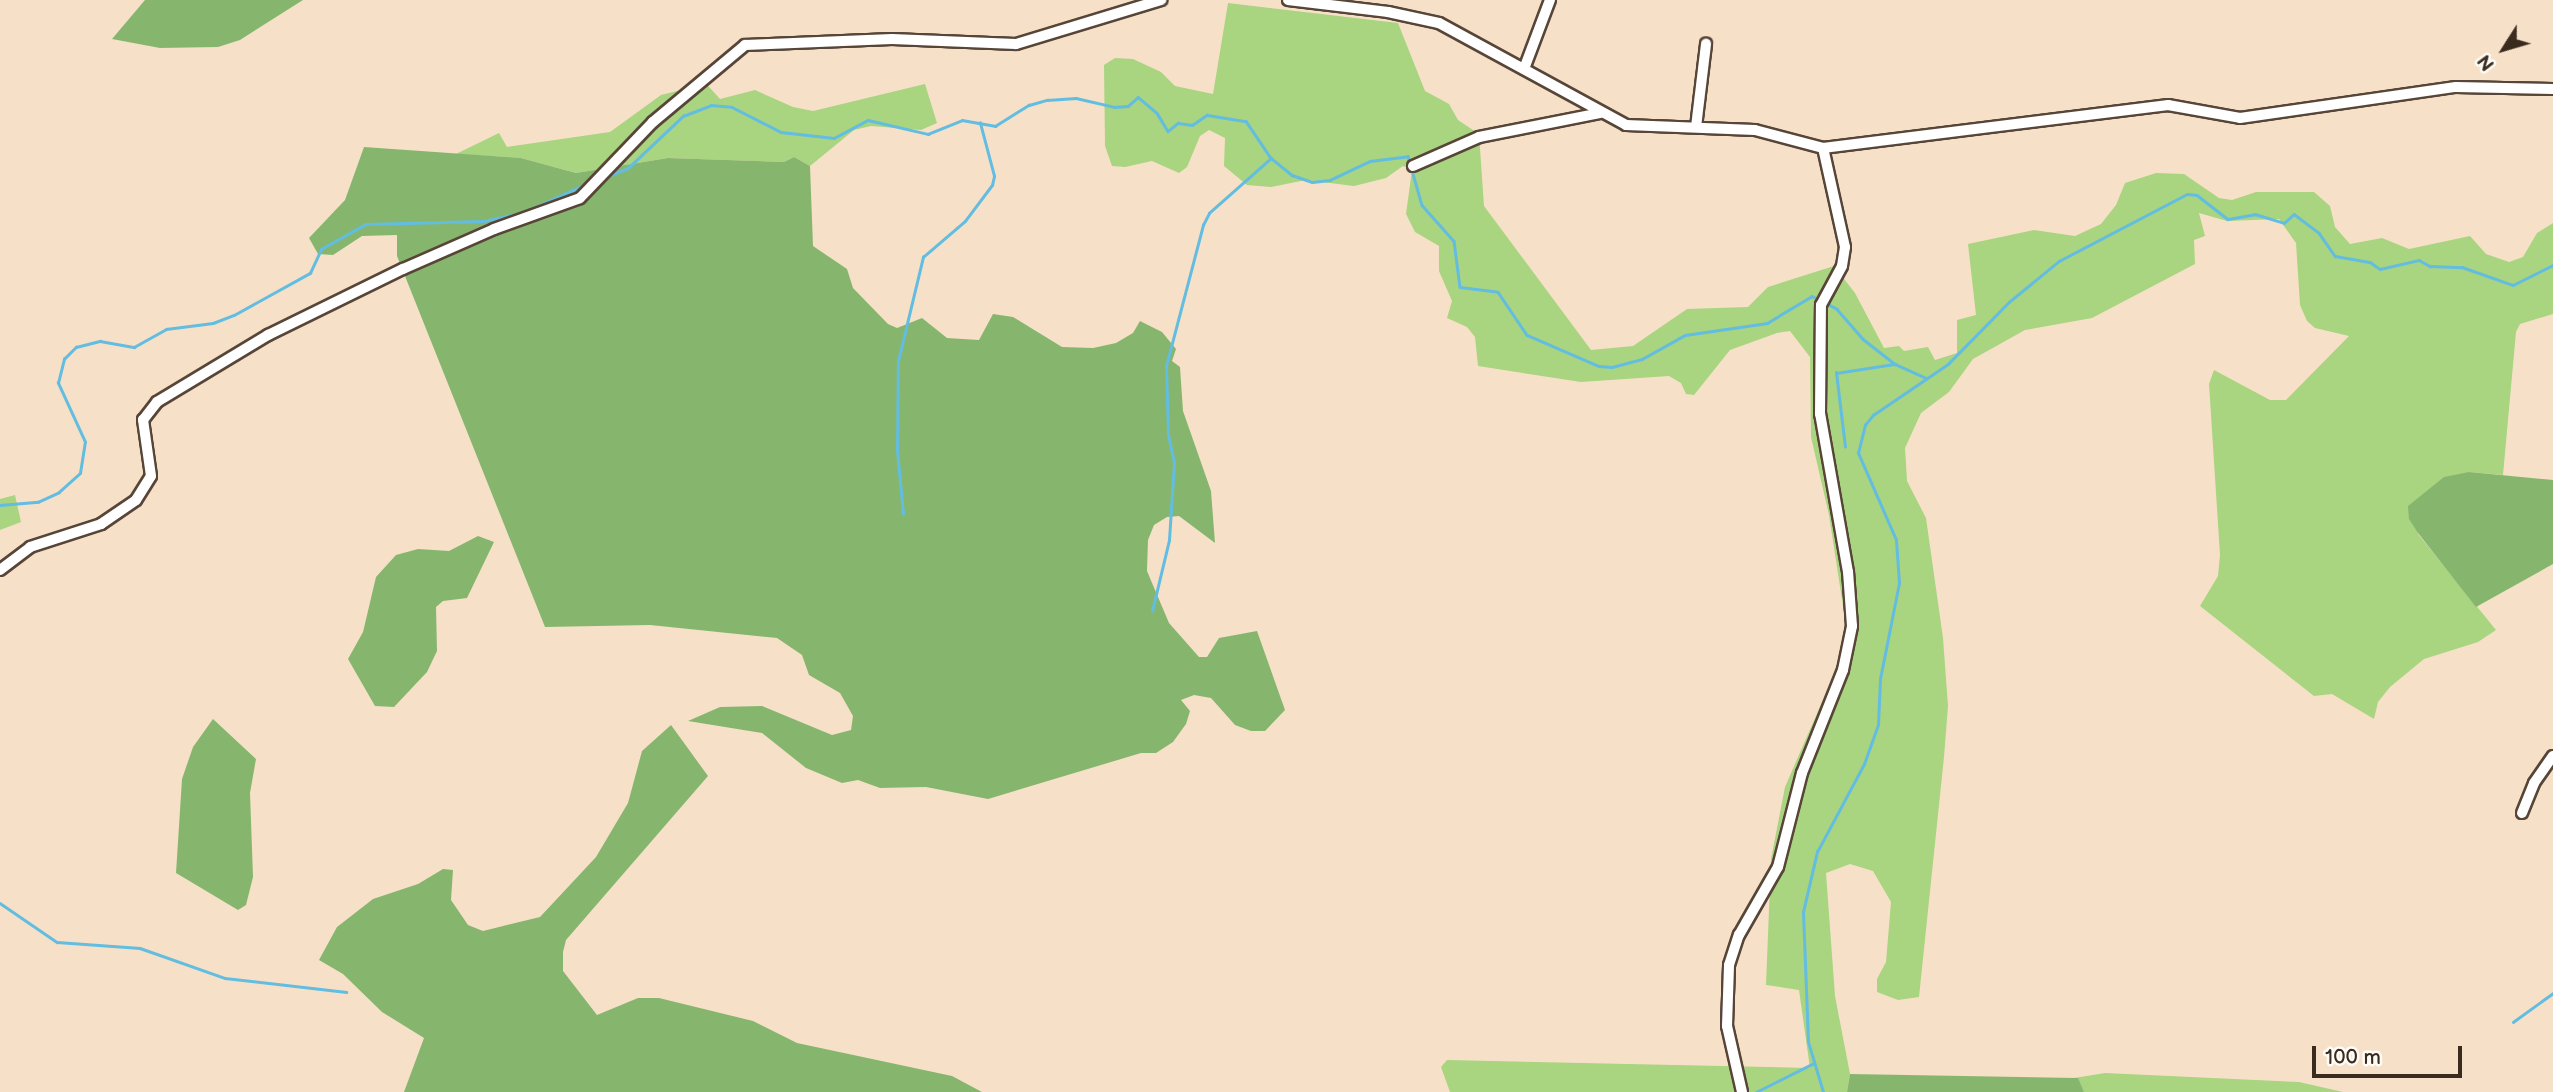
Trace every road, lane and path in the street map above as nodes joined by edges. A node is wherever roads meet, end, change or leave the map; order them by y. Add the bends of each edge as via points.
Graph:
1 (1161, 0) edge
2 (1288, 0) edge
3 (1550, 0) edge
4 (1706, 44) dead end
5 (1524, 69) junction
6 (2553, 89) edge
7 (1600, 113) junction
8 (1696, 127) junction
9 (1823, 148) junction
10 (1413, 166) dead end
11 (0, 570) edge
12 (2553, 756) edge
13 (2522, 813) dead end
14 (1742, 1092) edge

1 - 11 street via 1016,44 892,39 745,45 653,122 580,198 403,269 268,335 157,402 143,420 151,476 136,500 100,524 30,547
2 - 5 street via 1439,23
3 - 5 street
4 - 8 street
5 - 7 street
6 - 9 street via 2456,88 2240,118 2168,105
7 - 8 street via 1641,129
7 - 10 street via 1479,137
8 - 9 street via 1773,132
9 - 14 street via 1845,247 1842,267 1821,305 1820,414 1848,572 1852,626 1843,670 1802,773 1777,867 1739,935 1728,965 1727,1026
12 - 13 street via 2533,783

